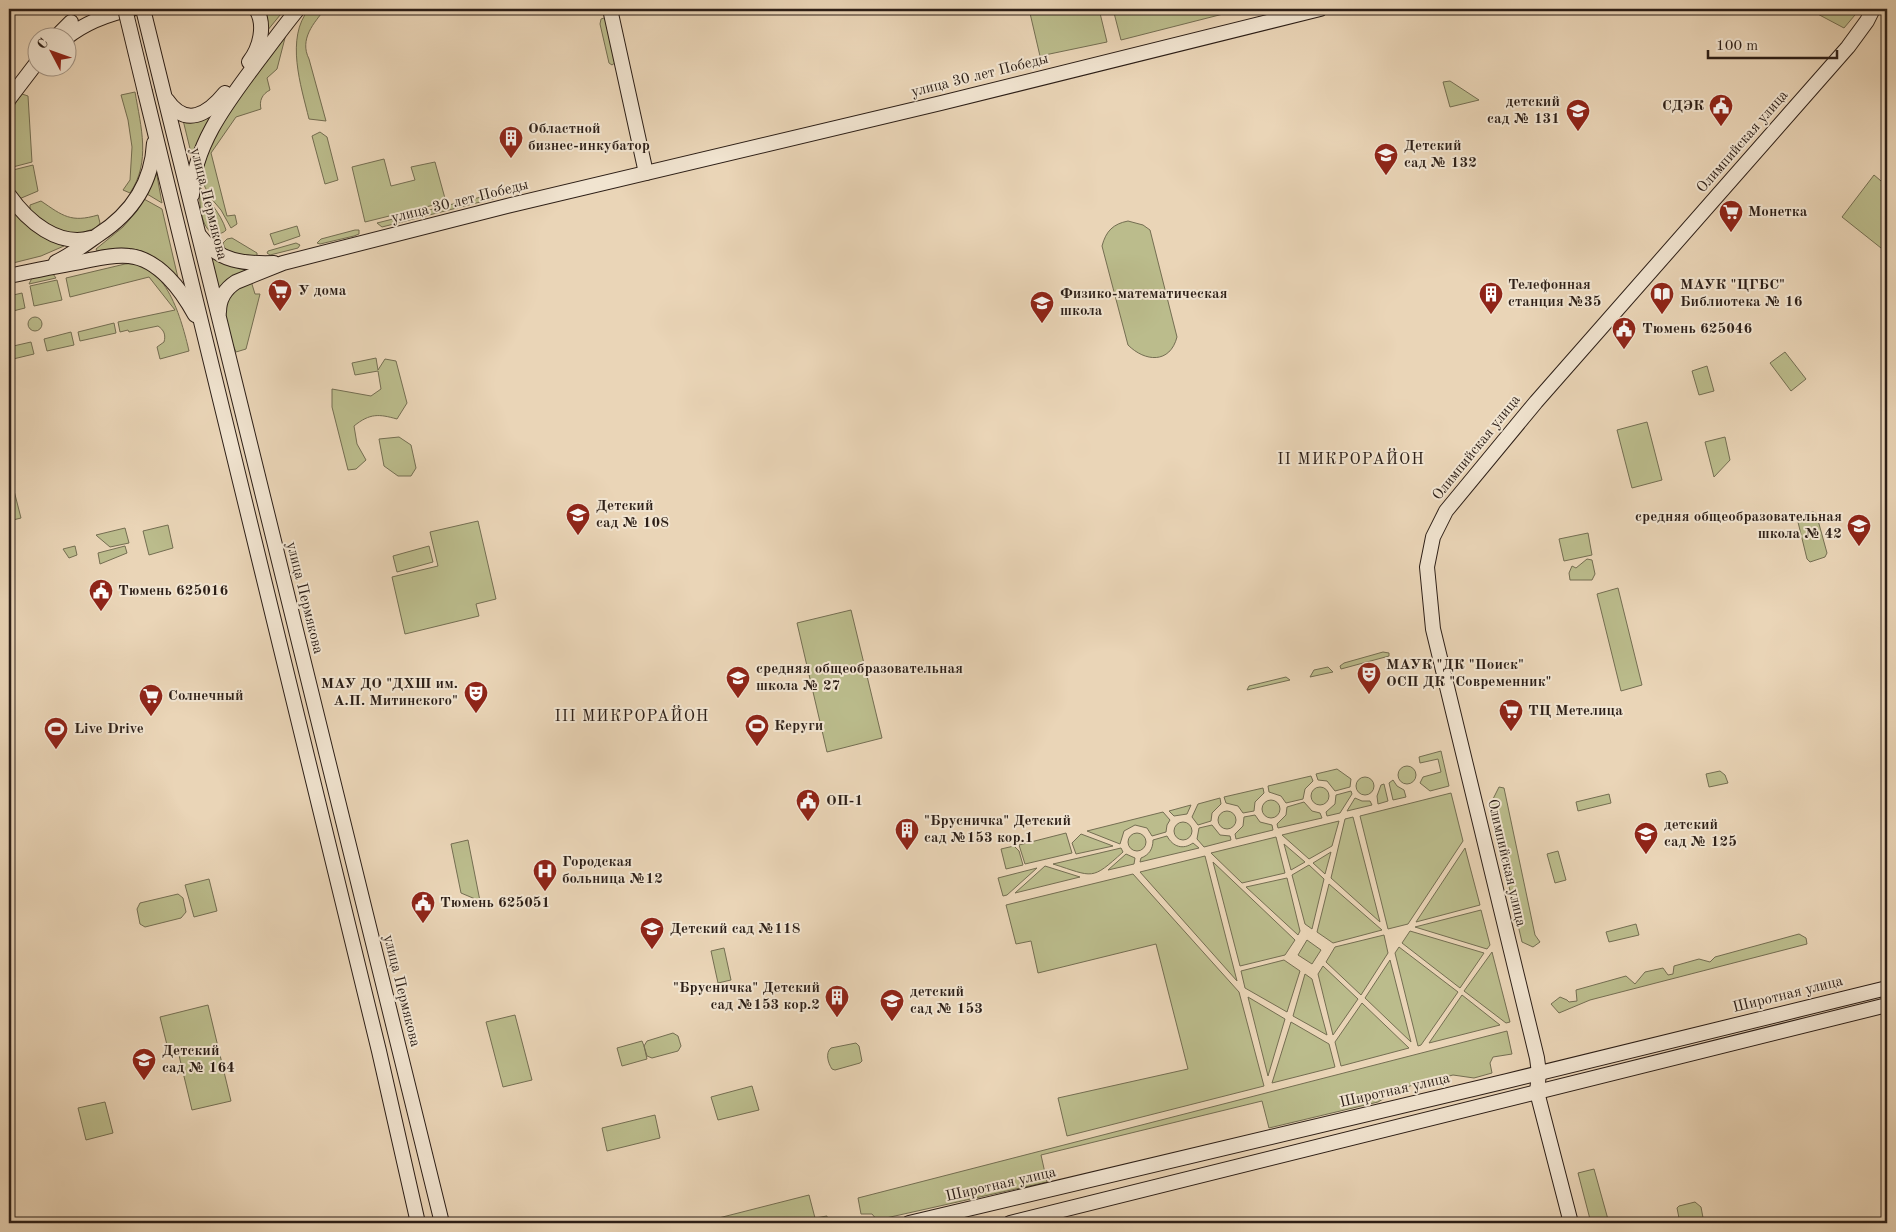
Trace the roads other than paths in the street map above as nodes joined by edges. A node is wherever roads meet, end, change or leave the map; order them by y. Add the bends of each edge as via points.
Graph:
1 (99, 9) edge
2 (125, 9) edge
3 (132, 9) edge
4 (143, 9) edge
5 (256, 9) edge
6 (290, 9) edge
7 (298, 9) edge
8 (610, 9) edge
9 (1320, 9) edge
10 (1873, 9) edge
11 (65, 28) edge
12 (78, 30) edge
13 (252, 59) junction
14 (28, 75) edge
15 (28, 76) edge
16 (164, 92) junction
17 (9, 99) edge
18 (9, 106) edge
19 (154, 127) junction
20 (646, 173) junction
21 (9, 196) edge
22 (192, 208) junction
23 (198, 232) junction
24 (99, 235) junction
25 (283, 263) junction
26 (39, 269) junction
27 (9, 276) edge
28 (219, 320) junction
29 (204, 335) junction
30 (1887, 988) edge
31 (1887, 1005) edge
32 (1539, 1073) junction
33 (1537, 1092) junction
34 (418, 1223) edge
35 (442, 1223) edge
36 (909, 1223) edge
37 (1010, 1223) edge
38 (1571, 1223) edge

1 - 11 main road
2 - 19 main road, bridge
3 - 12 main road via 110,14
4 - 16 main road, улица Пермякова
5 - 13 main road via 262,24
6 - 13 main road
7 - 22 main road via 235,92 214,126 197,168
8 - 20 main road
9 - 20 main road, улица 30 лет Победы
10 - 32 main road, Олимпийская улица via 1848,47 1516,425 1446,511 1433,537 1427,567 1433,628
13 - 16 main road via 217,103 202,114 193,116 179,112
14 - 17 main road
15 - 18 main road
16 - 22 main road, улица Пермякова
19 - 24 main road via 153,156 140,193 121,218
19 - 29 main road
20 - 25 main road, улица 30 лет Победы
21 - 24 main road via 31,220 54,236 76,241
22 - 23 main road, улица Пермякова
23 - 25 main road via 209,247 226,258
23 - 28 main road, улица Пермякова
24 - 26 main road via 67,257
25 - 28 main road via 230,286 219,304
26 - 27 main road
26 - 29 main road via 114,256 138,257 154,265 178,290
28 - 35 main road, улица Пермякова
29 - 34 main road
30 - 32 main road, Широтная улица
31 - 33 main road
32 - 33 main road, Олимпийская улица
32 - 36 main road, Широтная улица
33 - 37 main road
33 - 38 main road, Олимпийская улица

